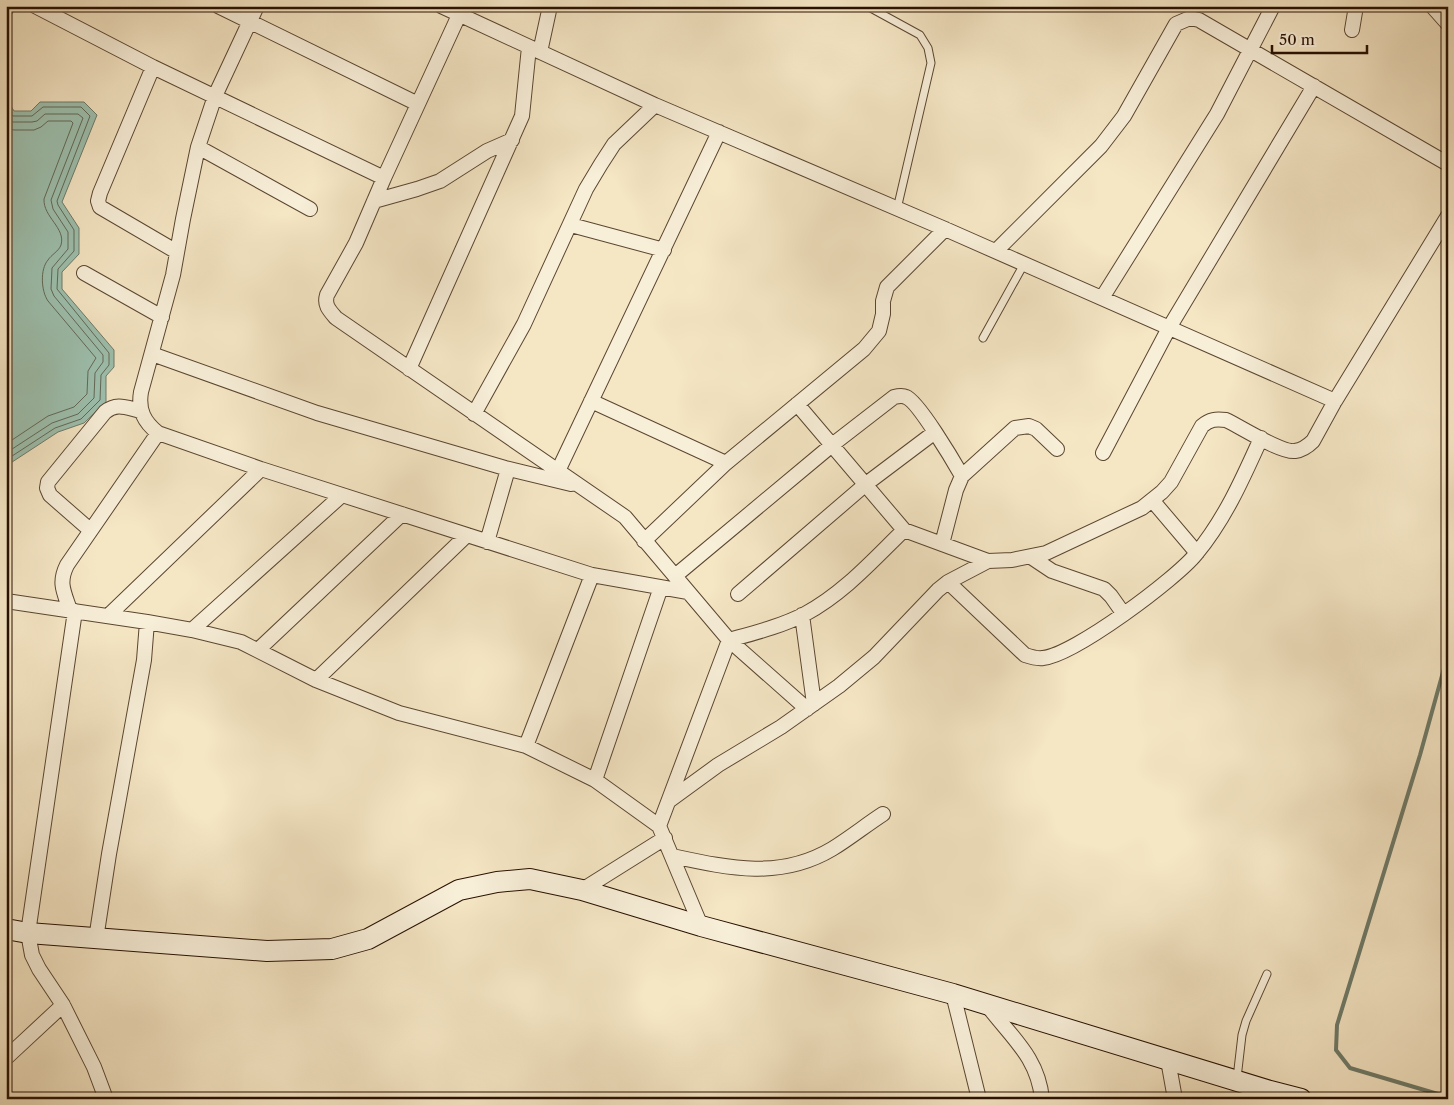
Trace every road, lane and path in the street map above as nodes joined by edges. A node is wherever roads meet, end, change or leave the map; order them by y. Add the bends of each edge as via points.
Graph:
1 (35, 6) edge
2 (218, 6) edge
3 (257, 6) edge
4 (550, 6) edge
5 (867, 6) edge
6 (1273, 6) edge
7 (1356, 6) edge
8 (1432, 6) edge
9 (452, 10) edge
10 (250, 22) junction
11 (1448, 24) edge
12 (1352, 30) dead end
13 (535, 49) junction
14 (1251, 50) junction
15 (153, 67) junction
16 (1314, 86) junction
17 (215, 96) junction
18 (418, 104) junction
19 (655, 105) junction
20 (719, 132) junction
21 (512, 140) junction
22 (198, 147) junction
23 (1448, 164) edge
24 (384, 178) junction
25 (374, 201) junction
26 (310, 209) dead end
27 (897, 209) junction
28 (1448, 216) edge
29 (571, 225) junction
30 (945, 229) junction
31 (664, 250) junction
32 (177, 252) junction
33 (996, 252) junction
34 (1024, 264) junction
35 (84, 274) dead end
36 (1102, 298) junction
37 (162, 317) junction
38 (1170, 328) junction
39 (983, 338) dead end
40 (152, 354) junction
41 (409, 368) junction
42 (591, 401) junction
43 (1335, 401) junction
44 (797, 404) junction
45 (141, 411) junction
46 (474, 414) junction
47 (934, 432) junction
48 (158, 433) junction
49 (1262, 438) junction
50 (832, 445) junction
51 (1057, 449) dead end
52 (1103, 453) dead end
53 (726, 463) junction
54 (260, 469) junction
55 (508, 469) junction
56 (558, 471) junction
57 (962, 476) junction
58 (866, 484) junction
59 (579, 486) junction
60 (342, 495) junction
61 (1152, 500) junction
62 (402, 514) junction
63 (90, 530) junction
64 (904, 530) junction
65 (467, 535) junction
66 (644, 540) junction
67 (487, 542) junction
68 (942, 544) junction
69 (1197, 553) junction
70 (1031, 557) junction
71 (988, 561) junction
72 (592, 575) junction
73 (674, 576) junction
74 (948, 582) junction
75 (661, 587) junction
76 (688, 592) junction
77 (738, 594) dead end
78 (6, 602) edge
79 (72, 611) junction
80 (1123, 613) junction
81 (802, 615) junction
82 (109, 616) junction
83 (147, 622) junction
84 (192, 630) junction
85 (729, 640) junction
86 (258, 650) junction
87 (316, 680) junction
88 (811, 706) junction
89 (526, 746) junction
90 (595, 780) junction
91 (670, 800) junction
92 (883, 814) dead end
93 (662, 832) junction
94 (672, 856) junction
95 (582, 890) junction
96 (701, 926) junction
97 (6, 929) edge
98 (28, 934) junction
99 (96, 939) junction
100 (1267, 974) dead end
101 (953, 994) junction
102 (987, 1005) junction
103 (63, 1006) junction
104 (6, 1058) edge
105 (1168, 1060) junction
106 (1237, 1081) junction
107 (106, 1099) edge
108 (979, 1099) edge
109 (1042, 1099) edge
110 (1175, 1099) edge
111 (1301, 1099) edge

1 - 15 street
2 - 10 street
3 - 10 street
4 - 13 street
5 - 27 lane via 920,35 928,48 931,63
6 - 14 street
7 - 12 street
8 - 11 street
9 - 13 street
9 - 18 street
10 - 17 street
10 - 18 street
13 - 19 street
13 - 21 street via 522,116
14 - 16 street
14 - 33 street via 1199,20 1190,18 1176,24 1124,116 1101,146
14 - 36 street via 1217,114
15 - 17 street
15 - 32 street via 98,201 100,206
16 - 23 street
16 - 38 street
17 - 22 street
17 - 24 street
18 - 24 street
19 - 20 street
19 - 29 street via 614,144 586,189
20 - 27 street
20 - 31 street
21 - 25 street via 487,151 440,181
21 - 41 street
22 - 26 street
22 - 32 street
24 - 25 street
25 - 41 street via 326,301 328,310 336,318
27 - 30 street
28 - 43 street
29 - 31 street
29 - 46 street via 524,324
30 - 33 street
30 - 44 street via 886,287 879,331 864,349
31 - 42 street
32 - 37 street
33 - 34 street
34 - 36 street
34 - 39 lane
35 - 37 street
36 - 38 street
37 - 40 street
38 - 43 street
38 - 52 street
40 - 45 street via 141,392
40 - 55 street via 318,413
41 - 46 street
42 - 53 street
42 - 56 street
43 - 49 street via 1307,446 1296,451 1284,450
44 - 50 street
44 - 53 street
45 - 48 street
45 - 63 street via 111,407 48,482 50,495
46 - 56 street
47 - 50 street via 912,401 900,396
47 - 57 street
47 - 58 street
48 - 54 street
48 - 63 street
49 - 61 street via 1226,420 1209,420 1202,426 1171,482
49 - 69 street via 1238,490
50 - 58 street
50 - 73 street
51 - 57 street via 1036,429 1029,426 1015,428
53 - 66 street
54 - 60 street
54 - 82 street
55 - 59 street
55 - 67 street
56 - 59 street
57 - 68 street
58 - 64 street
58 - 77 street
59 - 66 street via 625,517
60 - 62 street
60 - 84 street
61 - 69 street
61 - 70 street via 1081,537
62 - 65 street
62 - 86 street
63 - 79 street via 62,575 62,587
64 - 68 street
64 - 81 street via 843,588
65 - 67 street
65 - 87 street
66 - 73 street
67 - 72 street
68 - 71 street
69 - 80 street via 1169,581
70 - 71 street
70 - 80 street via 1052,571 1104,589
71 - 74 street
72 - 75 street
72 - 89 street
73 - 76 street
74 - 80 street via 1025,655 1034,658 1057,654
74 - 88 street via 874,657
75 - 76 street
75 - 90 street
76 - 85 street
78 - 79 street
79 - 82 street
79 - 98 street
81 - 85 street
81 - 88 street
82 - 83 street
83 - 84 street
83 - 99 street via 144,660 108,854
84 - 86 street via 241,642
85 - 88 street
85 - 91 street
86 - 87 street
87 - 89 street via 399,713
88 - 91 street
89 - 90 street
90 - 93 street
91 - 93 street
92 - 94 street via 832,849 786,866 750,870
93 - 94 street
93 - 95 street
94 - 96 street
95 - 96 street
95 - 99 street via 530,879 459,890 368,939 332,950 267,950
96 - 101 street
97 - 98 street
98 - 99 street
98 - 103 street via 32,955
100 - 106 lane via 1242,1035
101 - 102 street
101 - 108 street
102 - 105 street
102 - 109 street via 1028,1056 1036,1070
103 - 104 street
103 - 107 street via 94,1067
105 - 106 street
105 - 110 street
106 - 111 street

